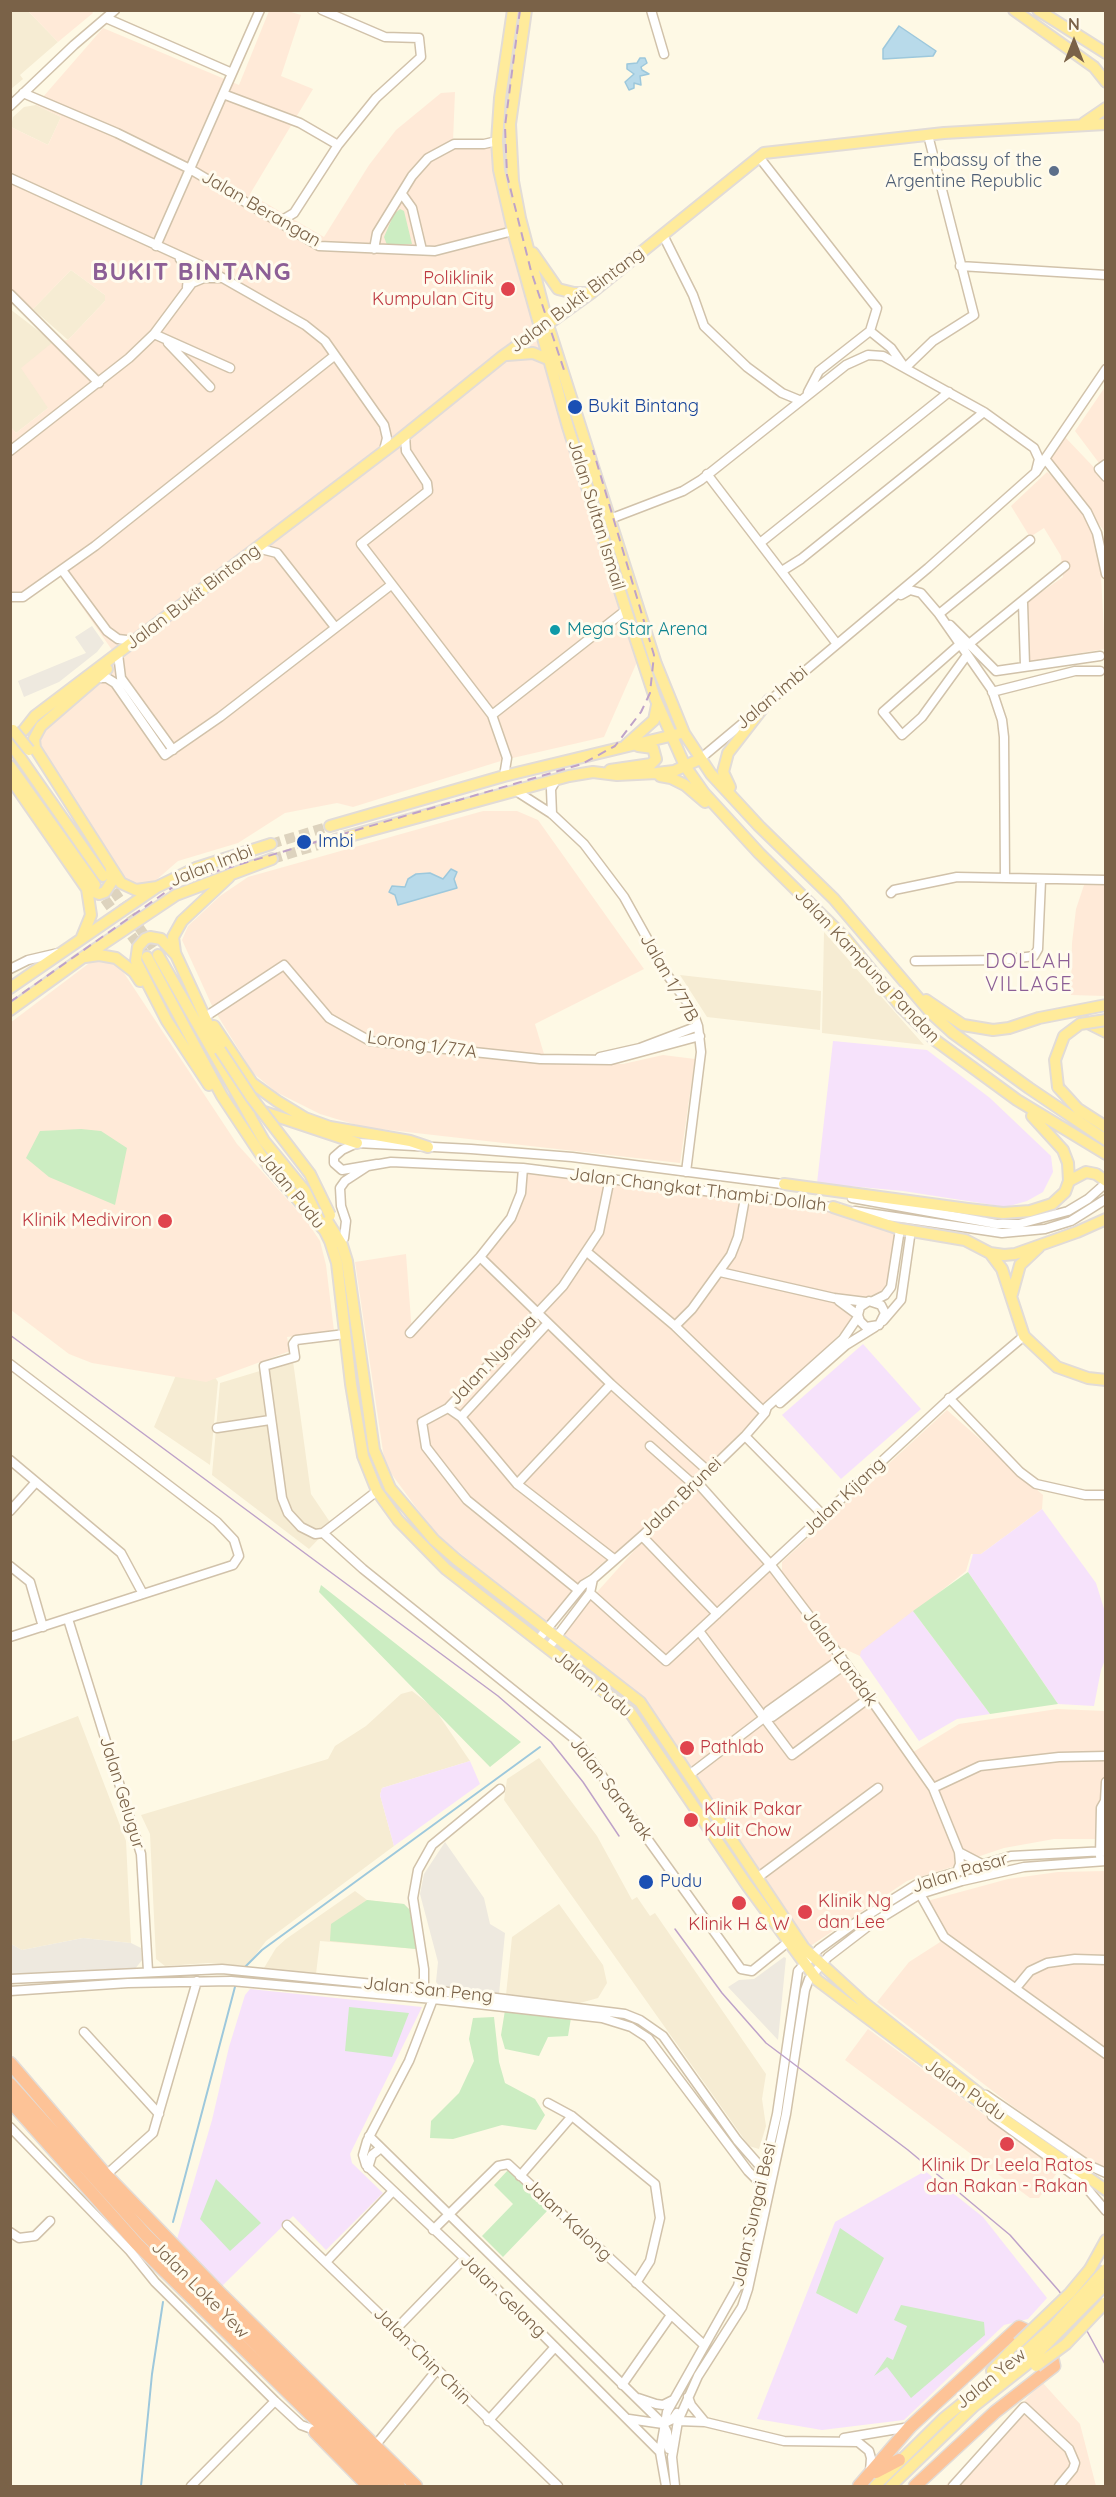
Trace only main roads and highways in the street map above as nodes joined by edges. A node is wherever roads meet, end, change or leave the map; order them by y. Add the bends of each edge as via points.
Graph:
1 (513, 10) edge
2 (526, 10) edge
3 (1014, 10) edge
4 (1038, 10) edge
5 (1106, 53) edge
6 (1094, 67) junction
7 (1106, 71) edge
8 (1106, 82) edge
9 (1106, 108) edge
10 (1106, 124) edge
11 (1079, 125) junction
12 (528, 247) junction
13 (591, 293) junction
14 (544, 328) junction
15 (503, 356) junction
16 (550, 360) junction
17 (118, 654) junction
18 (655, 698) junction
19 (769, 700) road end
20 (11, 729) edge
21 (24, 730) dead end
22 (684, 733) junction
23 (672, 736) junction
24 (10, 743) edge
25 (626, 746) junction
26 (26, 749) junction
27 (700, 759) junction
28 (10, 766) edge
29 (685, 766) junction
30 (593, 772) junction
31 (644, 774) junction
32 (36, 777) junction
33 (10, 778) edge
34 (54, 781) junction
35 (749, 815) junction
36 (330, 826) tunnel mouth
37 (759, 826) junction
38 (335, 840) tunnel mouth
39 (271, 844) tunnel mouth
40 (759, 853) junction
41 (272, 859) tunnel mouth
42 (107, 872) junction
43 (233, 873) junction
44 (91, 887) junction
45 (157, 887) junction
46 (81, 940) junction
47 (176, 955) junction
48 (82, 958) junction
49 (10, 988) edge
50 (911, 990) junction
51 (1106, 1005) edge
52 (10, 1010) edge
53 (162, 1011) junction
54 (205, 1017) junction
55 (1039, 1017) junction
56 (1106, 1020) edge
57 (1106, 1032) edge
58 (231, 1085) junction
59 (1017, 1100) junction
60 (1106, 1127) edge
61 (1106, 1140) edge
62 (357, 1143) road end
63 (428, 1147) road end
64 (1106, 1154) edge
65 (269, 1167) junction
66 (1069, 1181) junction
67 (1106, 1182) edge
68 (784, 1184) road end
69 (833, 1207) road end
70 (1106, 1219) edge
71 (1046, 1241) junction
72 (990, 1253) junction
73 (348, 1261) junction
74 (1011, 1298) junction
75 (1106, 1380) edge
76 (477, 1593) junction
77 (544, 1632) junction
78 (555, 1640) junction
79 (620, 1703) junction
80 (807, 1960) junction
81 (863, 2002) junction
82 (854, 2010) junction
83 (10, 2063) edge
84 (10, 2084) edge
85 (973, 2092) junction
86 (10, 2101) edge
87 (1106, 2190) edge
88 (1106, 2240) edge
89 (1106, 2269) edge
90 (1106, 2284) edge
91 (1106, 2302) edge
92 (1027, 2363) junction
93 (288, 2378) junction
94 (290, 2397) junction
95 (339, 2412) junction
96 (943, 2419) junction
97 (899, 2460) joint
98 (872, 2481) edge
99 (369, 2487) edge
100 (383, 2487) edge
101 (399, 2487) edge
102 (416, 2487) edge
103 (859, 2487) edge
104 (891, 2487) edge
105 (915, 2487) edge

1 - 14 main road, Jalan Sultan Ismail via 499,106 499,170 513,231
2 - 12 main road, Jalan Sultan Ismail via 510,157
3 - 6 main road
4 - 5 main road
6 - 7 main road
6 - 8 main road
9 - 11 main road
10 - 11 main road, Jalan Bukit Bintang
11 - 13 main road, Jalan Bukit Bintang via 928,135 768,152
12 - 13 main road via 558,289
12 - 14 main road, Jalan Sultan Ismail
13 - 14 main road, Jalan Bukit Bintang
14 - 15 main road, Jalan Bukit Bintang
14 - 16 main road, Jalan Sultan Ismail
14 - 22 main road, Jalan Sultan Ismail via 656,664
15 - 16 main road via 533,353
15 - 17 main road, Jalan Bukit Bintang
16 - 18 main road, Jalan Sultan Ismail
17 - 21 main road via 35,716
17 - 34 main road via 97,678 40,726 35,748
18 - 23 main road, Jalan Sultan Ismail
18 - 25 main road via 655,718
19 - 35 main road via 728,753 723,767 724,778
20 - 26 main road, bridge
22 - 23 main road
22 - 27 main road, Jalan Sultan Ismail
22 - 29 main road
23 - 25 main road
23 - 29 main road, Jalan Sultan Ismail
24 - 32 main road
25 - 30 main road via 652,748 656,759 642,765
25 - 36 main road
26 - 32 main road
26 - 34 main road
27 - 29 main road, Jalan Imbi
27 - 35 main road, Jalan Kampung Pandan
28 - 44 main road
29 - 31 main road, Jalan Imbi
29 - 40 main road, Jalan Kampung Pandan via 704,793
30 - 31 main road, Jalan Imbi
30 - 38 main road, Jalan Imbi
31 - 40 main road via 671,778 685,785 748,850
32 - 42 main road
33 - 44 main road
34 - 42 main road
35 - 37 main road, Jalan Kampung Pandan
37 - 40 main road via 732,802 728,804 728,810 757,843
37 - 50 main road, Jalan Kampung Pandan via 841,906
39 - 45 main road, Jalan Imbi via 196,868
40 - 59 main road, Jalan Kampung Pandan via 845,938 902,1008 934,1040
41 - 43 main road, Jalan Imbi
42 - 44 main road via 112,881 105,892 99,894
42 - 45 main road via 130,888
43 - 47 main road via 182,921 173,937
43 - 48 main road, Jalan Imbi via 176,895
44 - 46 main road via 91,915
45 - 46 main road, Jalan Imbi
46 - 49 main road, Jalan Imbi
47 - 53 main road via 161,939 150,937 140,942 136,952 136,961
47 - 54 main road
48 - 52 main road, Jalan Imbi
48 - 53 main road via 109,956 126,964
50 - 55 main road via 977,1030 1010,1028
50 - 61 main road, Jalan Kampung Pandan via 953,1033
51 - 55 main road
53 - 65 main road via 232,1123
54 - 63 main road via 252,1083 305,1118
54 - 73 main road, bridge via 220,1050 251,1097 310,1174 344,1238
55 - 57 main road via 1081,1020
56 - 60 main road, bridge via 1080,1024 1058,1046 1055,1060 1058,1087 1077,1109
58 - 62 main road via 254,1108
58 - 65 main road, Jalan Pudu via 153,956 222,1096
58 - 73 main road, Jalan Pudu via 264,1141 333,1228
59 - 64 main road, Jalan Kampung Pandan
59 - 66 main road via 1064,1150
65 - 76 main road, Jalan Pudu via 330,1240 337,1263 363,1456 377,1491 424,1549
66 - 67 main road via 1086,1172
66 - 68 main road via 1065,1192 1052,1204 1003,1213
69 - 72 main road via 900,1228 965,1240
70 - 71 main road via 1077,1233
71 - 72 main road via 1015,1254
71 - 74 main road via 1020,1265
72 - 74 main road via 1002,1269
73 - 77 main road, Jalan Pudu via 374,1450 383,1475 434,1540
74 - 75 main road via 1024,1336 1058,1367
76 - 77 main road
76 - 79 main road, Jalan Pudu
77 - 78 main road, Jalan Pudu
78 - 79 main road via 616,1694
78 - 80 main road, Jalan Pudu via 640,1702
79 - 80 main road, Jalan Pudu via 638,1720 788,1942
80 - 81 main road, Jalan Pudu via 820,1965
80 - 82 main road, Jalan Pudu via 812,1974
81 - 82 main road
81 - 85 main road, Jalan Pudu
82 - 85 main road, Jalan Pudu
83 - 95 highway via 106,2175
84 - 93 highway, Jalan Loke Yew via 146,2235
85 - 87 main road, Jalan Pudu
86 - 94 highway, Jalan Loke Yew via 137,2244
88 - 96 main road, bridge via 1090,2269 1070,2293
89 - 92 main road, Jalan Yew, bridge via 1052,2328
90 - 92 main road, Jalan Yew, bridge
91 - 92 main road, bridge via 1066,2344
92 - 96 main road, Jalan Yew
92 - 104 main road, Jalan Yew via 974,2406
93 - 95 highway
93 - 101 highway, Jalan Loke Yew
94 - 99 highway via 312,2429
94 - 100 highway, Jalan Loke Yew
95 - 102 highway
96 - 97 main road, Jalan Yew
97 - 98 highway
98 - 103 highway
98 - 105 highway via 910,2427 1019,2327 1043,2338 1054,2366 994,2412

